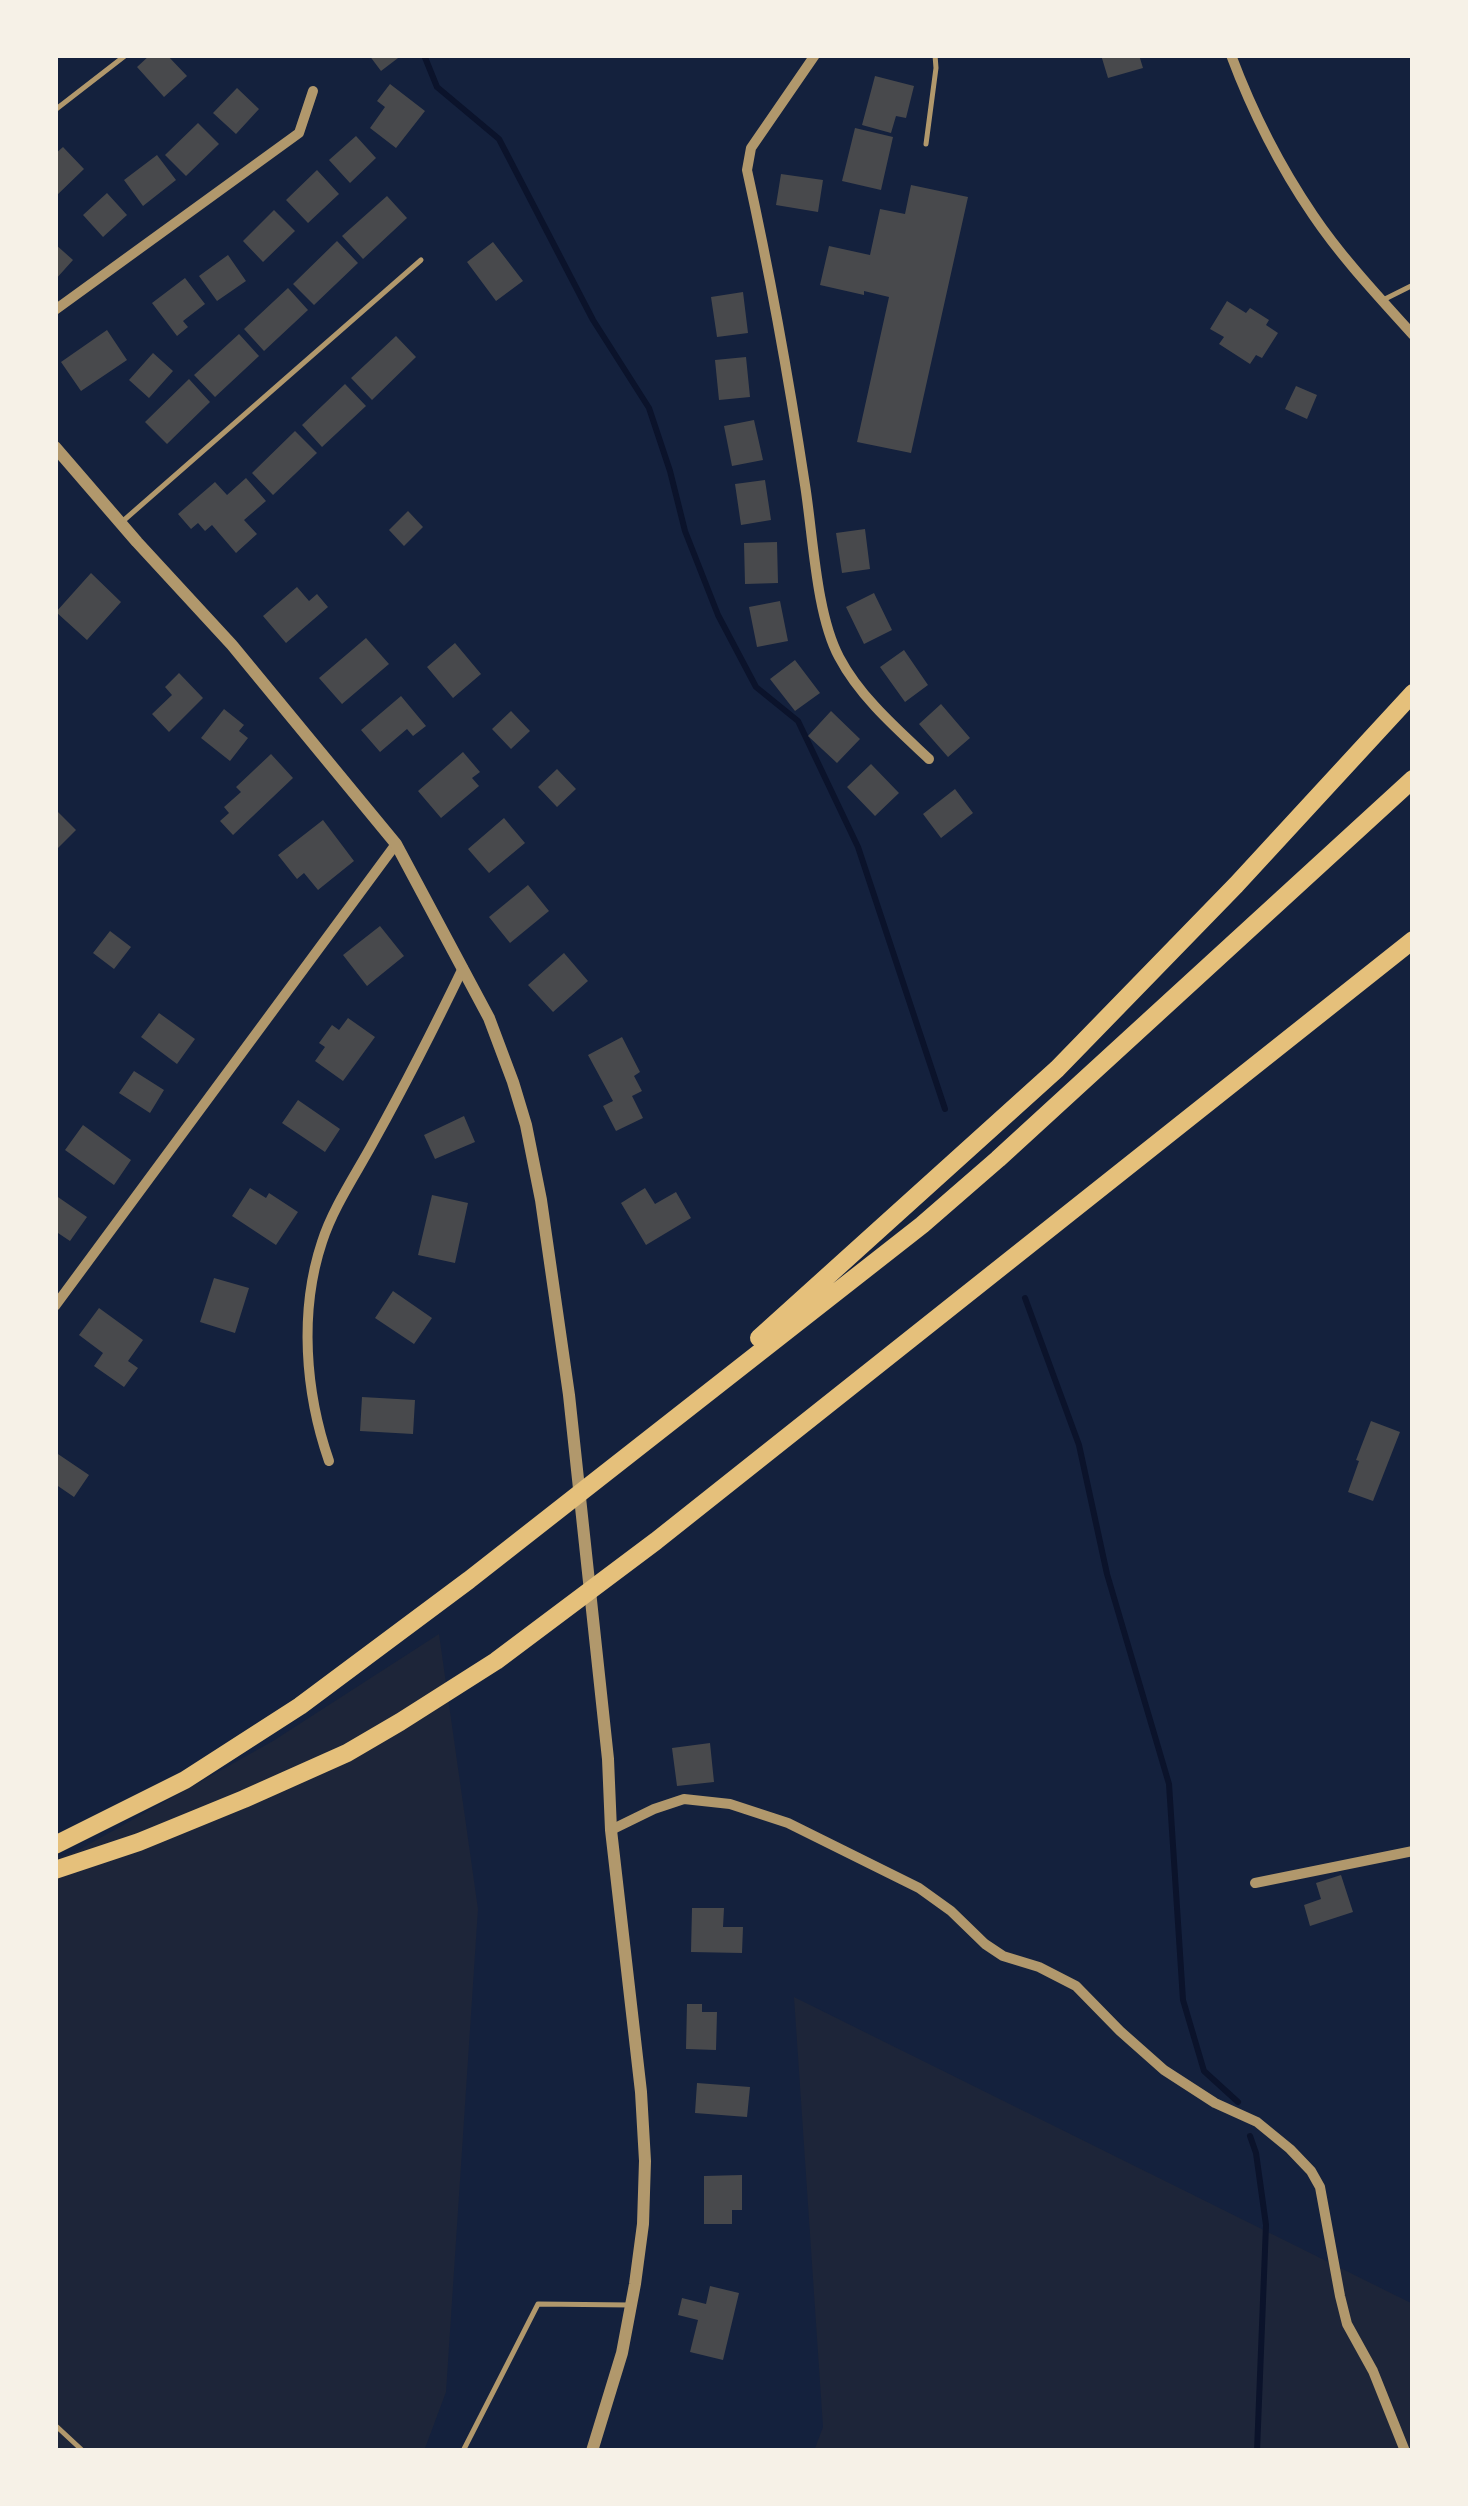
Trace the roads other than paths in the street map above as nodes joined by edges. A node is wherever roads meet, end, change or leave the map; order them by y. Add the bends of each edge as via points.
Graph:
1 (126, 55) edge
2 (816, 55) edge
3 (934, 55) edge
4 (1231, 55) edge
5 (313, 91) dead end
6 (55, 110) edge
7 (926, 144) dead end
8 (421, 260) dead end
9 (1413, 286) edge
10 (1382, 301) junction
11 (55, 310) edge
12 (1413, 335) edge
13 (57, 455) edge
14 (120, 523) junction
15 (1413, 693) edge
16 (929, 760) dead end
17 (1413, 779) edge
18 (396, 844) junction
19 (1413, 940) edge
20 (464, 968) junction
21 (55, 1306) edge
22 (640, 1444) junction
23 (329, 1461) dead end
24 (611, 1830) junction
25 (55, 1845) edge
26 (1413, 1851) edge
27 (55, 1870) edge
28 (1256, 1883) dead end
29 (632, 2304) junction
30 (55, 2424) edge
31 (83, 2451) edge
32 (354, 2451) edge
33 (373, 2451) edge
34 (463, 2451) edge
35 (592, 2451) edge
36 (1405, 2451) edge

1 - 6 lane
2 - 16 street via 751,148 747,170 824,616 854,682
3 - 7 lane
4 - 10 street via 1283,168
5 - 11 street via 299,133
8 - 14 lane
9 - 10 lane
10 - 12 street
13 - 14 street
14 - 18 street via 232,645
15 - 22 highway via 1056,1069
17 - 22 highway via 922,1225
18 - 20 street
18 - 21 street
19 - 27 highway via 496,1660 346,1752 244,1799
20 - 23 street via 322,1241 306,1342
20 - 24 street via 513,1082 542,1200 569,1395
22 - 25 highway via 300,1706 184,1780
24 - 29 street via 644,2147
24 - 36 street via 684,1799 730,1804 788,1823 919,1888 1003,1956 1076,1986 1164,2070 1257,2122 1290,2148 1320,2187 1347,2324
26 - 28 street
29 - 34 lane via 538,2304
29 - 35 street
30 - 31 lane
32 - 33 lane

